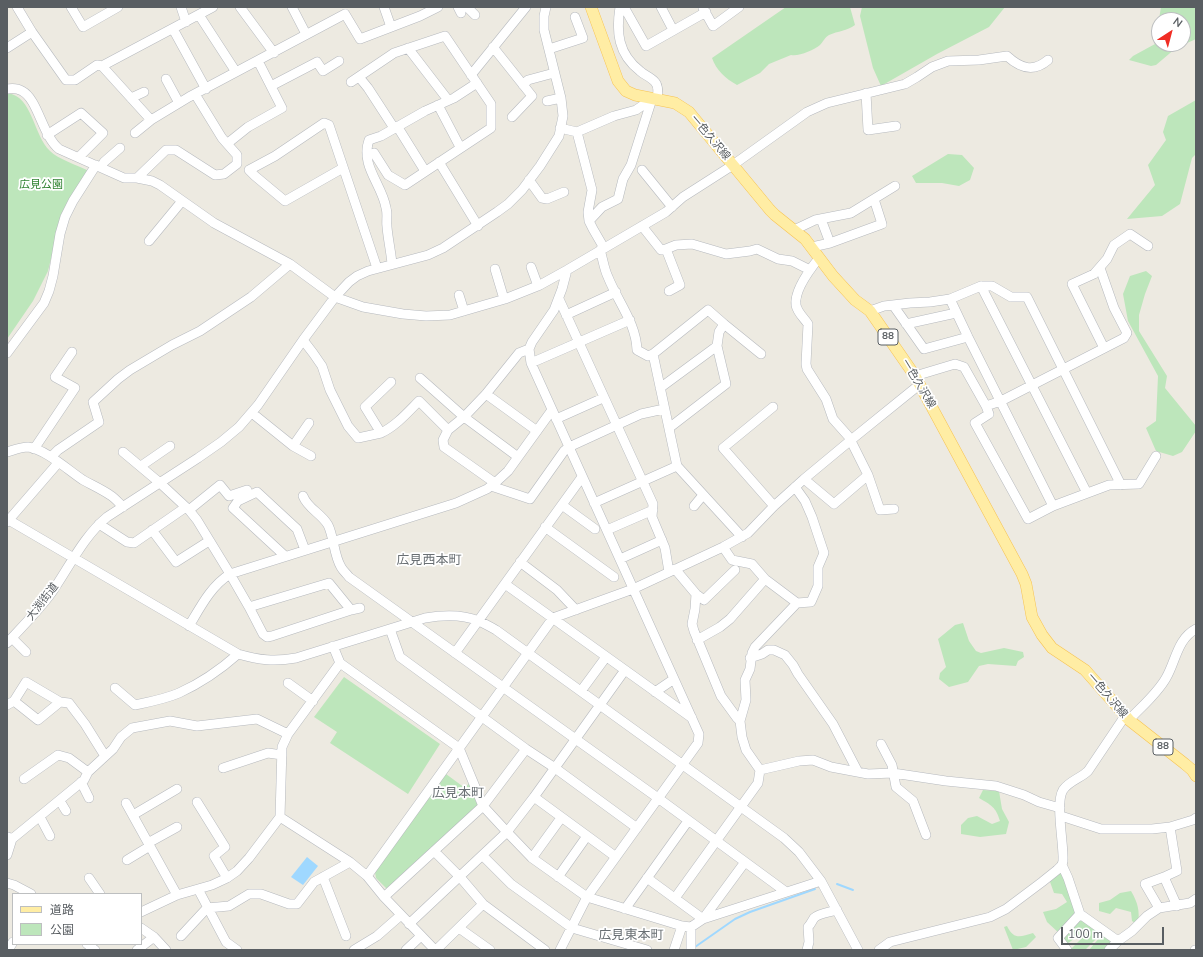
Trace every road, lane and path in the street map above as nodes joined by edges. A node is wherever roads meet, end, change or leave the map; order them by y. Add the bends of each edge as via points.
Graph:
1 (17, 7) edge
2 (71, 7) edge
3 (97, 7) edge
4 (118, 7) edge
5 (182, 7) edge
6 (213, 7) edge
7 (240, 7) edge
8 (292, 7) edge
9 (384, 7) edge
10 (438, 7) edge
11 (526, 7) edge
12 (546, 7) edge
13 (591, 7) edge
14 (620, 7) edge
15 (624, 7) edge
16 (661, 7) edge
17 (739, 7) edge
18 (462, 9) edge
19 (344, 10) edge
20 (704, 10) edge
21 (418, 11) edge
22 (199, 15) junction
23 (475, 15) dead end
24 (102, 16) junction
25 (575, 17) dead end
26 (186, 22) junction
27 (391, 27) junction
28 (173, 29) junction
29 (674, 30) junction
30 (32, 32) junction
31 (306, 34) junction
32 (493, 47) junction
33 (7, 48) edge
34 (408, 48) junction
35 (550, 49) junction
36 (274, 53) junction
37 (1048, 60) dead end
38 (258, 61) junction
39 (339, 61) dead end
40 (102, 66) junction
41 (236, 72) junction
42 (554, 73) junction
43 (471, 75) junction
44 (360, 76) junction
45 (166, 79) dead end
46 (351, 82) dead end
47 (477, 83) junction
48 (522, 85) junction
49 (270, 86) junction
50 (7, 89) edge
51 (206, 89) junction
52 (144, 92) dead end
53 (866, 93) junction
54 (195, 94) junction
55 (132, 98) junction
56 (560, 98) junction
57 (655, 99) junction
58 (448, 100) junction
59 (547, 101) dead end
60 (179, 103) junction
61 (438, 105) junction
62 (512, 117) dead end
63 (151, 120) junction
64 (896, 126) dead end
65 (395, 127) junction
66 (560, 128) junction
67 (576, 132) junction
68 (135, 133) dead end
69 (47, 135) junction
70 (228, 143) junction
71 (120, 148) dead end
72 (460, 148) junction
73 (374, 154) dead end
74 (79, 157) junction
75 (438, 162) junction
76 (733, 165) junction
77 (98, 166) junction
78 (343, 168) junction
79 (642, 170) dead end
80 (425, 171) junction
81 (137, 178) junction
82 (529, 180) junction
83 (895, 186) dead end
84 (564, 192) dead end
85 (874, 199) junction
86 (182, 201) junction
87 (672, 207) junction
88 (821, 219) junction
89 (589, 221) junction
90 (478, 226) junction
91 (642, 226) junction
92 (794, 230) junction
93 (149, 241) dead end
94 (830, 243) junction
95 (1148, 246) dead end
96 (812, 247) junction
97 (602, 249) junction
98 (666, 249) junction
99 (819, 258) junction
100 (290, 264) junction
101 (392, 264) junction
102 (531, 267) dead end
103 (377, 268) junction
104 (1100, 268) junction
105 (495, 269) dead end
106 (567, 270) junction
107 (810, 270) junction
108 (538, 286) junction
109 (981, 286) junction
110 (669, 291) dead end
111 (616, 292) junction
112 (459, 295) dead end
113 (335, 297) junction
114 (504, 299) junction
115 (559, 299) junction
116 (950, 299) junction
117 (893, 305) junction
118 (464, 311) junction
119 (870, 312) junction
120 (956, 313) junction
121 (566, 314) junction
122 (630, 320) junction
123 (724, 324) junction
124 (906, 324) junction
125 (968, 337) junction
126 (303, 340) junction
127 (579, 342) junction
128 (717, 346) junction
129 (1104, 348) junction
130 (530, 349) junction
131 (72, 352) dead end
132 (7, 353) edge
133 (653, 354) junction
134 (761, 354) dead end
135 (531, 363) junction
136 (1063, 369) junction
137 (420, 378) dead end
138 (917, 380) junction
139 (390, 382) dead end
140 (1032, 385) junction
141 (660, 388) junction
142 (486, 394) junction
143 (603, 398) junction
144 (1001, 401) junction
145 (986, 406) junction
146 (773, 407) dead end
147 (664, 409) junction
148 (552, 410) junction
149 (252, 413) junction
150 (464, 417) junction
151 (556, 419) junction
152 (308, 423) dead end
153 (616, 426) junction
154 (669, 428) junction
155 (448, 430) junction
156 (537, 431) junction
157 (381, 433) junction
158 (851, 440) junction
159 (170, 446) dead end
160 (293, 446) junction
161 (569, 447) junction
162 (34, 449) junction
163 (7, 452) edge
164 (123, 452) dead end
165 (311, 456) dead end
166 (1156, 456) dead end
167 (518, 458) junction
168 (54, 460) junction
169 (141, 466) junction
170 (677, 466) junction
171 (868, 475) junction
172 (582, 477) junction
173 (804, 479) junction
174 (642, 481) junction
175 (160, 483) junction
176 (493, 484) junction
177 (1121, 485) junction
178 (795, 488) junction
179 (247, 490) dead end
180 (1087, 493) junction
181 (703, 495) junction
182 (303, 496) dead end
183 (594, 503) junction
184 (562, 505) junction
185 (694, 506) dead end
186 (774, 506) junction
187 (1053, 506) junction
188 (123, 508) junction
189 (188, 508) junction
190 (894, 509) dead end
191 (653, 510) junction
192 (8, 521) edge
193 (99, 524) junction
194 (545, 528) junction
195 (595, 529) dead end
196 (152, 530) junction
197 (606, 530) junction
198 (742, 537) junction
199 (662, 540) junction
200 (209, 541) junction
201 (333, 541) junction
202 (723, 547) junction
203 (305, 550) junction
204 (285, 556) junction
205 (74, 558) junction
206 (620, 559) junction
207 (520, 562) junction
208 (672, 570) junction
209 (734, 570) dead end
210 (230, 574) junction
211 (614, 577) dead end
212 (765, 579) junction
213 (505, 584) junction
214 (633, 589) junction
215 (696, 594) junction
216 (796, 603) junction
217 (249, 607) junction
218 (576, 610) junction
219 (552, 618) junction
220 (478, 621) junction
221 (413, 622) junction
222 (189, 626) junction
223 (390, 629) junction
224 (1196, 629) edge
225 (9, 640) edge
226 (697, 640) junction
227 (333, 646) junction
228 (26, 652) dead end
229 (528, 652) junction
230 (455, 653) junction
231 (238, 654) junction
232 (606, 657) junction
233 (750, 658) junction
234 (340, 663) junction
235 (625, 670) junction
236 (674, 679) junction
237 (288, 683) dead end
238 (503, 687) junction
239 (115, 688) dead end
240 (581, 691) junction
241 (655, 692) junction
242 (313, 701) junction
243 (60, 702) junction
244 (10, 703) edge
245 (600, 705) junction
246 (481, 717) junction
247 (1127, 718) junction
248 (693, 719) junction
249 (740, 721) junction
250 (288, 734) junction
251 (575, 739) junction
252 (881, 744) dead end
253 (459, 748) junction
254 (526, 749) junction
255 (282, 755) junction
256 (105, 756) junction
257 (683, 764) junction
258 (223, 768) dead end
259 (555, 768) junction
260 (760, 770) junction
261 (88, 772) junction
262 (858, 772) junction
263 (893, 773) junction
264 (1196, 776) edge
265 (24, 779) dead end
266 (81, 782) junction
267 (177, 789) dead end
268 (534, 797) junction
269 (89, 798) dead end
270 (658, 798) junction
271 (60, 801) junction
272 (197, 802) dead end
273 (126, 803) dead end
274 (483, 806) junction
275 (741, 806) junction
276 (66, 811) dead end
277 (1060, 812) junction
278 (132, 815) junction
279 (40, 817) junction
280 (280, 817) junction
281 (561, 818) junction
282 (1196, 818) edge
283 (688, 821) junction
284 (177, 826) dead end
285 (1170, 826) junction
286 (636, 828) junction
287 (506, 832) junction
288 (926, 835) dead end
289 (50, 836) dead end
290 (587, 836) junction
291 (10, 838) edge
292 (716, 841) junction
293 (149, 844) junction
294 (434, 851) junction
295 (7, 855) edge
296 (483, 856) junction
297 (616, 857) junction
298 (532, 858) junction
299 (127, 860) dead end
300 (350, 862) junction
301 (745, 862) junction
302 (1062, 865) junction
303 (367, 876) junction
304 (323, 877) junction
305 (460, 877) junction
306 (558, 877) junction
307 (1164, 877) junction
308 (89, 878) dead end
309 (227, 878) junction
310 (647, 878) junction
311 (821, 881) junction
312 (7, 883) edge
313 (198, 889) junction
314 (786, 892) junction
315 (29, 893) edge
316 (99, 893) edge
317 (177, 895) junction
318 (384, 897) junction
319 (587, 897) junction
320 (675, 898) junction
321 (1196, 899) edge
322 (483, 904) junction
323 (1177, 906) junction
324 (208, 908) junction
325 (1159, 908) junction
326 (625, 909) junction
327 (837, 910) junction
328 (142, 912) edge
329 (1080, 914) junction
330 (401, 915) junction
331 (703, 919) junction
332 (409, 924) junction
333 (687, 927) junction
334 (459, 928) junction
335 (572, 928) junction
336 (142, 929) edge
337 (181, 936) dead end
338 (346, 936) dead end
339 (421, 936) junction
340 (154, 937) junction
341 (1118, 941) junction
342 (137, 950) edge
343 (166, 950) edge
344 (237, 950) edge
345 (354, 950) edge
346 (406, 950) edge
347 (435, 950) edge
348 (490, 950) edge
349 (545, 950) edge
350 (560, 950) edge
351 (647, 950) edge
352 (674, 950) edge
353 (692, 950) edge
354 (807, 950) edge
355 (858, 950) edge
356 (879, 950) edge
357 (1067, 950) edge
358 (1109, 950) edge

1 - 30 street
2 - 24 street via 84,27
3 - 24 street
4 - 24 street
5 - 26 street
6 - 22 street
7 - 36 street
8 - 31 street
9 - 27 street
10 - 21 street
11 - 32 street
12 - 35 street, 大渕街道 via 544,30
13 - 57 main road, 一色久沢線 / 88 via 618,81 626,91
14 - 57 street via 617,22 623,52 628,61 655,82 658,89
15 - 29 street via 646,46
16 - 29 street
17 - 20 street via 713,26
18 - 23 street
19 - 27 street via 360,39
19 - 31 street
20 - 29 street
21 - 27 street
22 - 26 street
22 - 41 street
25 - 35 street via 583,38
26 - 28 street
28 - 40 street
28 - 51 street
30 - 33 street
30 - 40 street via 66,80 75,80 97,65
31 - 36 street
32 - 43 street
32 - 48 street
34 - 43 street via 445,36
34 - 44 street via 394,53
34 - 58 street via 424,64 444,90
35 - 42 street, 大渕街道
36 - 38 street
37 - 53 street via 1032,68 1018,64 1007,56 948,61 932,67 905,84
38 - 41 street
38 - 49 street
39 - 49 street via 323,71 317,62
40 - 55 street
41 - 51 street
42 - 48 street via 528,80
42 - 56 street, 大渕街道
43 - 47 street
44 - 46 street
44 - 65 street via 380,100
45 - 60 street
47 - 58 street
47 - 72 street via 490,104 491,128
48 - 62 street via 532,96
49 - 70 street via 282,108
50 - 69 street via 16,88 24,91
51 - 54 street
52 - 55 street
53 - 64 street via 868,130
53 - 76 street via 826,103 807,112
54 - 60 street
54 - 70 street via 222,138
55 - 63 street
56 - 59 street
56 - 66 street, 大渕街道 via 563,116
57 - 67 street via 636,110
57 - 76 main road, 一色久沢線 / 88 via 675,103 689,112
57 - 89 street via 618,199 602,207
58 - 61 street
60 - 63 street
61 - 65 street
61 - 72 street via 454,130
63 - 68 street
65 - 80 street
65 - 101 street via 369,140 366,148 370,168 387,208
66 - 67 street
66 - 82 street, 大渕街道 via 559,136
67 - 89 street via 592,190
69 - 74 street via 59,149
69 - 74 street via 81,113 103,134
70 - 81 street via 237,155 237,164 224,174 215,175 176,150 166,150
71 - 77 street
72 - 75 street
73 - 80 street via 388,176 405,185
74 - 77 street
75 - 80 street
75 - 90 street
76 - 87 street via 694,189
76 - 92 main road, 一色久沢線 / 88 via 775,215
77 - 81 street via 124,178
77 - 132 street via 73,200 65,217 53,276 44,303
78 - 78 street via 285,201 249,170 324,123 329,125
78 - 103 street
79 - 87 street
81 - 86 street via 160,185
82 - 84 street via 542,198 547,199
82 - 90 street, 大渕街道 via 508,204
83 - 85 street
85 - 88 street via 851,213
85 - 94 street via 882,224
86 - 93 street
86 - 100 street via 214,223
87 - 91 street
88 - 92 street
88 - 94 street
89 - 97 street
90 - 101 street, 大渕街道 via 428,255
91 - 97 street
91 - 98 street via 661,250
92 - 96 main road, 一色久沢線 / 88
94 - 96 street
95 - 104 street via 1130,234 1114,245
96 - 99 main road, 一色久沢線 / 88
97 - 106 street
97 - 111 street via 608,277
98 - 107 street via 676,245 692,244 726,254 756,249
98 - 110 street via 680,285
99 - 107 street
99 - 119 main road, 一色久沢線 / 88 via 855,300
100 - 113 street
100 - 168 street via 251,297 200,331 172,345 118,379 93,402 99,422 58,450
101 - 103 street, 大渕街道
102 - 108 street
103 - 113 street, 大渕街道 via 357,276
104 - 129 street via 1114,308 1127,333 1124,338
104 - 129 street via 1094,274 1072,284
105 - 114 street
106 - 108 street
106 - 115 street
107 - 158 street via 796,300 796,306 808,324 807,369 826,399 834,419
108 - 114 street
109 - 116 street
109 - 136 street via 992,286 1010,297 1027,297
109 - 140 street
111 - 121 street
111 - 122 street
112 - 118 street
113 - 118 street via 363,307 403,314 450,316
113 - 126 street, 大渕街道
114 - 118 street
115 - 121 street
115 - 130 street
116 - 117 street
116 - 120 street
117 - 119 street
117 - 124 street
119 - 138 main road, 一色久沢線 / 88
120 - 124 street
120 - 125 street
121 - 127 street
122 - 127 street
122 - 133 street via 637,338 637,350 648,356
123 - 128 street via 719,332
123 - 133 street via 708,310
123 - 134 street
124 - 125 street via 924,349
125 - 144 street
126 - 149 street, 大渕街道
126 - 157 street via 322,366 330,390 348,426 358,438
127 - 135 street
127 - 143 street
128 - 141 street
128 - 154 street via 726,384
129 - 136 street
130 - 135 street
130 - 142 street via 519,353
131 - 162 street via 55,376 75,388
133 - 141 street
135 - 148 street
136 - 140 street
136 - 177 street
137 - 150 street
138 - 145 street via 955,364 964,367
138 - 158 street
138 - 247 main road, 一色久沢線 / 88 via 1022,574 1032,617 1042,635 1052,648 1091,676
139 - 157 street via 365,407
140 - 144 street
140 - 180 street
141 - 147 street
142 - 150 street
142 - 156 street
143 - 151 street
143 - 153 street
144 - 145 street
144 - 187 street
145 - 187 street via 989,414 975,423 1028,519
146 - 186 street via 723,448
147 - 153 street via 640,414
147 - 154 street
148 - 151 street
148 - 156 street
149 - 160 street
149 - 175 street, 大渕街道 via 240,427 221,442
150 - 155 street
150 - 167 street
151 - 161 street
152 - 160 street
153 - 161 street
153 - 174 street
154 - 170 street
155 - 157 street via 419,401 401,420
155 - 176 street via 443,440 444,447
156 - 167 street
158 - 171 street
158 - 173 street
159 - 169 street
160 - 165 street
161 - 172 street
161 - 176 street via 530,499
162 - 163 street via 18,448
162 - 168 street
164 - 169 street
166 - 177 street via 1139,484
167 - 176 street
168 - 188 street via 111,496
168 - 192 street
169 - 175 street
170 - 174 street
170 - 181 street
171 - 173 street via 834,504
171 - 190 street via 880,510
172 - 183 street
172 - 184 street
173 - 178 street
174 - 183 street
174 - 191 street via 653,504
175 - 188 street, 大渕街道
175 - 189 street
176 - 201 street via 456,503
177 - 180 street via 1109,485
178 - 186 street
178 - 216 street via 805,501 824,554 818,566 818,586 811,602
179 - 189 street via 229,496 220,485
180 - 187 street
181 - 185 street
181 - 198 street
182 - 201 street via 327,524
183 - 197 street
184 - 194 street
184 - 195 street
186 - 198 street
188 - 193 street, 大渕街道
189 - 196 street
189 - 200 street
191 - 197 street
191 - 199 street via 652,517
192 - 205 street
193 - 196 street via 127,542 134,542
193 - 205 street, 大渕街道
194 - 207 street
194 - 211 street
196 - 200 street via 176,562
197 - 206 street
198 - 202 street
199 - 206 street
199 - 208 street
200 - 210 street
201 - 203 street
201 - 221 street via 341,566 350,577
202 - 208 street
202 - 212 street via 732,560 752,564
203 - 204 street
203 - 204 street via 297,530 257,492 238,501 233,508
204 - 210 street
205 - 222 street
205 - 225 street, 大渕街道 via 37,612
206 - 214 street
207 - 213 street
207 - 218 street via 557,590
208 - 214 street
208 - 215 street
209 - 215 street via 704,600
210 - 217 street
210 - 222 street via 215,585
212 - 216 street
212 - 226 street via 725,623
213 - 219 street
213 - 220 street
214 - 218 street
214 - 236 street
215 - 226 street via 692,624
216 - 233 street via 755,647
217 - 217 street via 329,583 356,609 267,636 263,634
218 - 219 street
219 - 229 street
219 - 232 street
220 - 221 street via 438,616
220 - 229 street
220 - 230 street
221 - 223 street
221 - 230 street
222 - 231 street
223 - 227 street
223 - 246 street via 400,657
224 - 247 street via 1185,637 1180,645 1167,678 1160,688
225 - 228 street
226 - 249 street via 721,696
227 - 231 street via 281,661 254,659
227 - 234 street
229 - 238 street
229 - 240 street
230 - 238 street
231 - 239 street via 220,670 179,693 162,699 135,705
232 - 235 street
232 - 240 street
233 - 249 street via 750,669 745,680 746,700
233 - 262 street via 768,650 785,655 833,724
234 - 242 street
234 - 253 street
235 - 241 street
235 - 245 street
236 - 241 street
236 - 248 street
237 - 242 street
238 - 246 street
238 - 251 street
240 - 245 street
241 - 248 street
242 - 250 street
243 - 244 street via 38,720
243 - 244 street via 26,682
243 - 256 street via 69,703
245 - 251 street
245 - 257 street
246 - 253 street
246 - 254 street
247 - 264 main road, 一色久沢線 / 88 via 1185,764
247 - 277 street via 1088,771 1064,790 1060,798
248 - 257 street via 699,734 698,743
249 - 260 street via 746,750
250 - 255 street via 282,746
250 - 256 street via 257,719 197,726 170,721 132,728
251 - 259 street
251 - 270 street
252 - 263 street
253 - 274 street
253 - 303 street
254 - 259 street
254 - 274 street
255 - 258 street via 268,753
255 - 280 street
256 - 261 street
257 - 270 street
257 - 275 street
259 - 268 street
259 - 286 street
260 - 262 street via 813,760
260 - 275 street via 758,783
261 - 265 street via 69,758 58,755
261 - 266 street
262 - 263 street
263 - 277 street via 996,786 1024,795
263 - 288 street via 896,787 913,801
266 - 269 street
266 - 271 street
267 - 278 street
268 - 281 street
268 - 287 street
270 - 283 street
270 - 286 street
271 - 276 street
271 - 279 street
272 - 309 street via 225,848 214,856
273 - 278 street
274 - 287 street
274 - 294 street
275 - 292 street
275 - 311 street via 799,852
277 - 285 street via 1101,829
277 - 302 street
278 - 293 street
279 - 289 street
279 - 291 street
280 - 300 street
280 - 309 street via 249,858
281 - 290 street
281 - 298 street
282 - 285 street
283 - 292 street
283 - 310 street
284 - 293 street
285 - 307 street via 1177,871
286 - 297 street
287 - 296 street
287 - 298 street
290 - 297 street
290 - 306 street
291 - 295 street
292 - 301 street
292 - 320 street
293 - 299 street
293 - 317 street
294 - 305 street
294 - 318 street
296 - 305 street
296 - 335 street via 511,884
297 - 319 street
298 - 306 street
300 - 303 street
300 - 304 street
301 - 314 street
301 - 331 street
302 - 329 street
302 - 356 street via 1006,909 990,917 890,942
303 - 318 street
304 - 324 street via 314,882 298,904 289,904 261,894 249,894 229,906
304 - 338 street
305 - 322 street
305 - 332 street
306 - 319 street
307 - 323 street
307 - 325 street via 1145,884
308 - 316 street
309 - 313 street
310 - 320 street
310 - 326 street
311 - 314 street
311 - 327 street
312 - 315 street
313 - 317 street
313 - 324 street
314 - 331 street
317 - 328 street
318 - 330 street
319 - 326 street
319 - 335 street
320 - 331 street
321 - 323 street
322 - 334 street
322 - 349 street
323 - 325 street
324 - 337 street
324 - 344 street via 226,942
325 - 341 street
326 - 333 street
327 - 354 street via 813,919 808,927
327 - 355 street
329 - 341 street
329 - 357 street via 1058,938
330 - 332 street
330 - 345 street via 377,936
331 - 333 street
332 - 339 street
333 - 352 street
333 - 353 street
334 - 347 street
334 - 348 street
335 - 350 street
335 - 351 street
336 - 340 street
339 - 346 street
339 - 347 street
340 - 342 street
340 - 343 street
341 - 358 street

